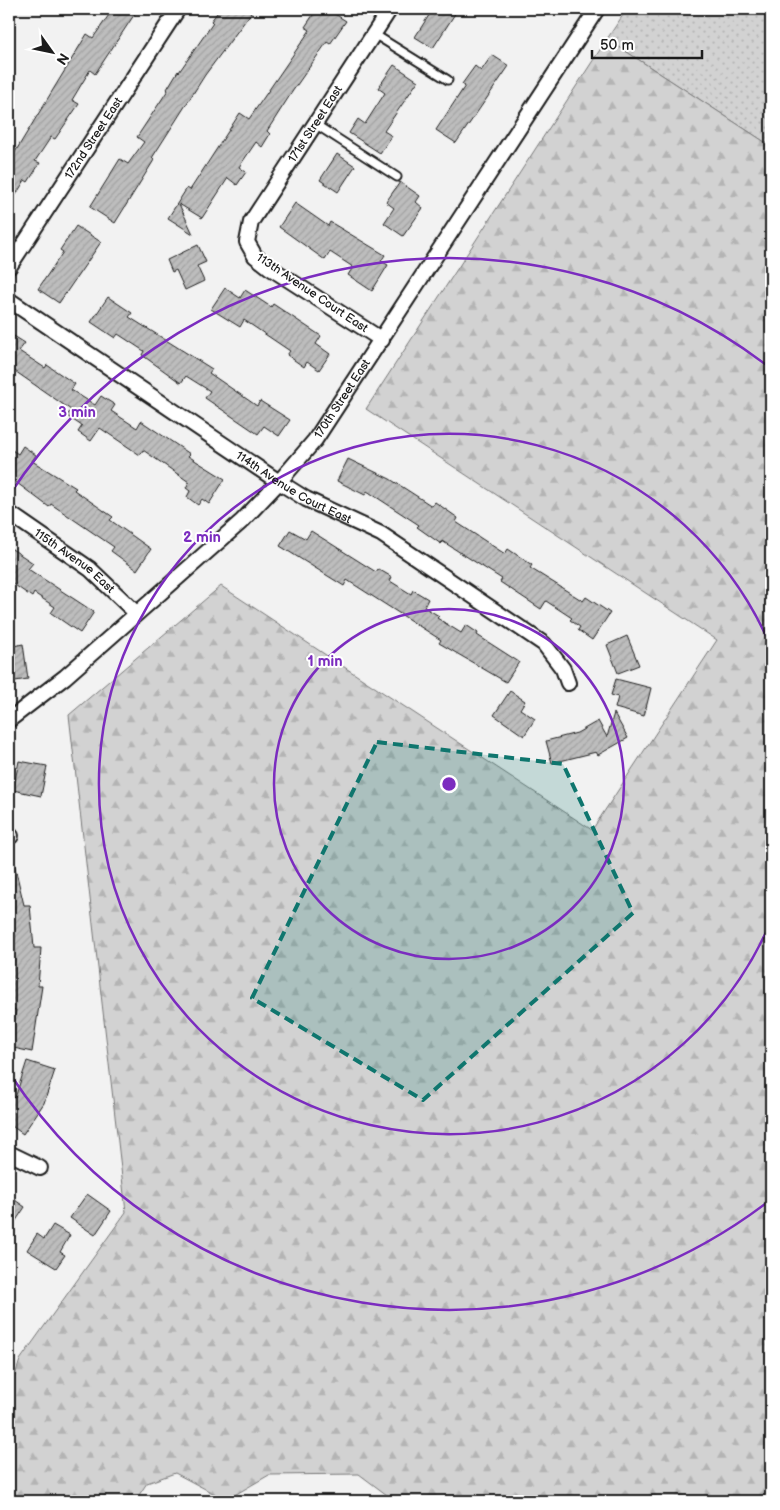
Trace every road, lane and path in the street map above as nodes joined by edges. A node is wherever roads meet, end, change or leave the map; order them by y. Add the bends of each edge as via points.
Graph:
1 (178, 9) edge
2 (390, 9) edge
3 (598, 9) edge
4 (374, 34) junction
5 (448, 80) dead end
6 (315, 124) junction
7 (397, 177) dead end
8 (246, 242) joint
9 (9, 267) edge
10 (9, 300) edge
11 (382, 340) junction
12 (279, 482) junction
13 (9, 513) edge
14 (136, 613) junction
15 (568, 683) dead end
16 (9, 720) edge
17 (9, 1153) edge
18 (40, 1168) dead end

1 - 9 street, 172nd Street East
2 - 4 street, 171st Street East
3 - 11 street, 170th Street East
4 - 5 lane
4 - 6 street, 171st Street East
6 - 7 lane
6 - 8 street, 171st Street East via 251,222
8 - 11 street, 113th Avenue Court East via 254,256 269,267
10 - 12 street, 114th Avenue Court East
11 - 12 street, 170th Street East via 315,440
12 - 14 street, 170th Street East via 242,521
12 - 15 street, 114th Avenue Court East via 306,499 381,534 544,644 563,669
13 - 14 street, 115th Avenue East via 90,569
14 - 16 street, 170th Street East via 65,677
17 - 18 street

